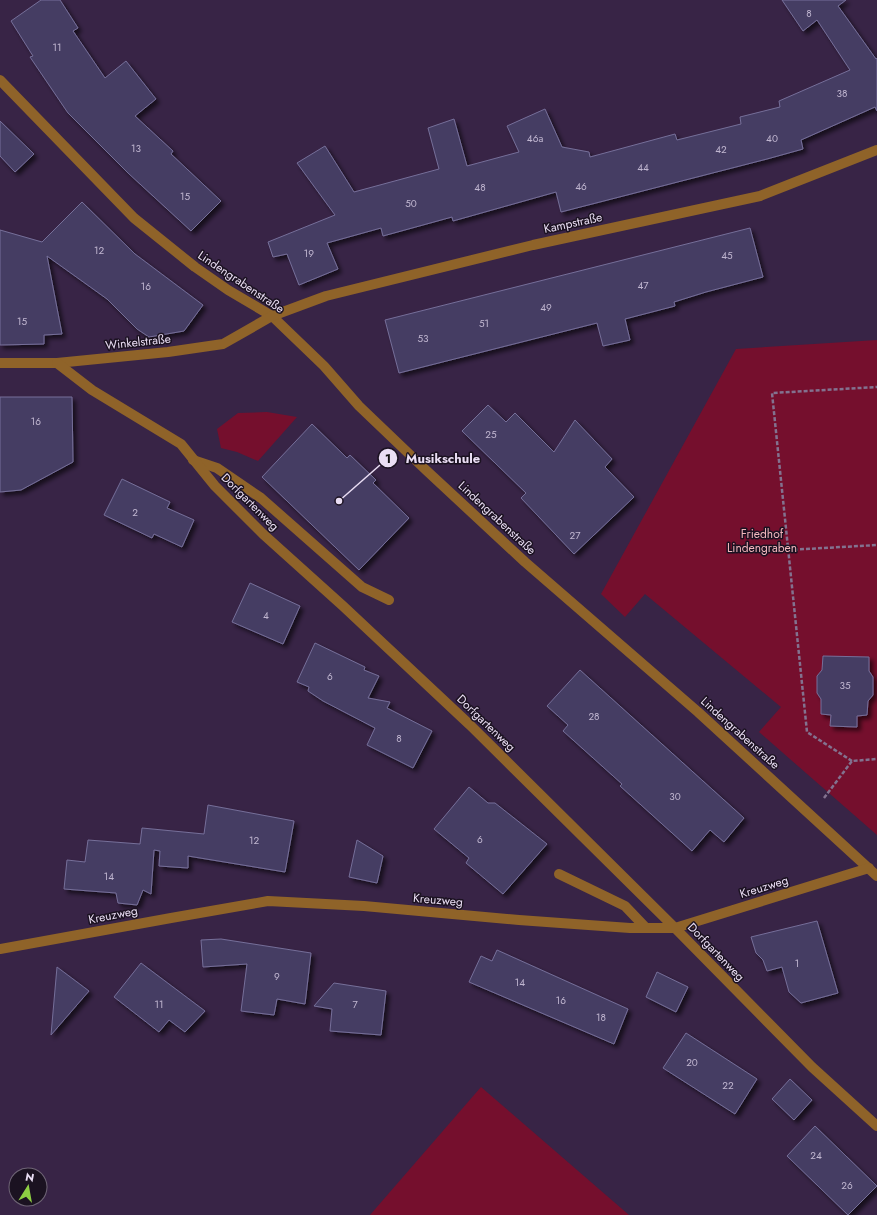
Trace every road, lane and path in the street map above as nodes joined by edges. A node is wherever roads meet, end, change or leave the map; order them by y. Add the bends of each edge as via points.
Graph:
1 (0, 80) edge
2 (877, 150) edge
3 (272, 316) junction
4 (0, 363) edge
5 (57, 364) junction
6 (877, 387) edge
7 (193, 460) junction
8 (877, 545) edge
9 (788, 550) junction
10 (389, 600) dead end
11 (877, 759) edge
12 (852, 761) junction
13 (811, 815) junction
14 (868, 868) junction
15 (559, 874) dead end
16 (877, 876) edge
17 (646, 928) junction
18 (675, 928) junction
19 (0, 949) edge
20 (877, 1126) edge

1 - 3 street, Lindengrabenstraße via 134,218 195,268
2 - 3 street, Kampstraße via 760,196 511,250 326,296
3 - 5 street, Winkelstraße via 223,344
3 - 13 street, Lindengrabenstraße via 324,366 359,406 433,476
4 - 5 street, Winkelstraße
5 - 7 street, Dorfgartenweg via 92,390 181,444
6 - 9 path via 772,393
7 - 10 street via 217,468 261,498 362,587
7 - 18 street, Dorfgartenweg via 263,534 470,725
8 - 9 path
9 - 12 path via 807,732
11 - 12 path
12 - 13 path
13 - 14 street, Lindengrabenstraße
14 - 16 street, Lindengrabenstraße
14 - 18 street, Kreuzweg
15 - 17 street via 625,906
17 - 18 street, Kreuzweg
17 - 19 street, Kreuzweg via 268,901
18 - 20 street, Dorfgartenweg via 812,1067

